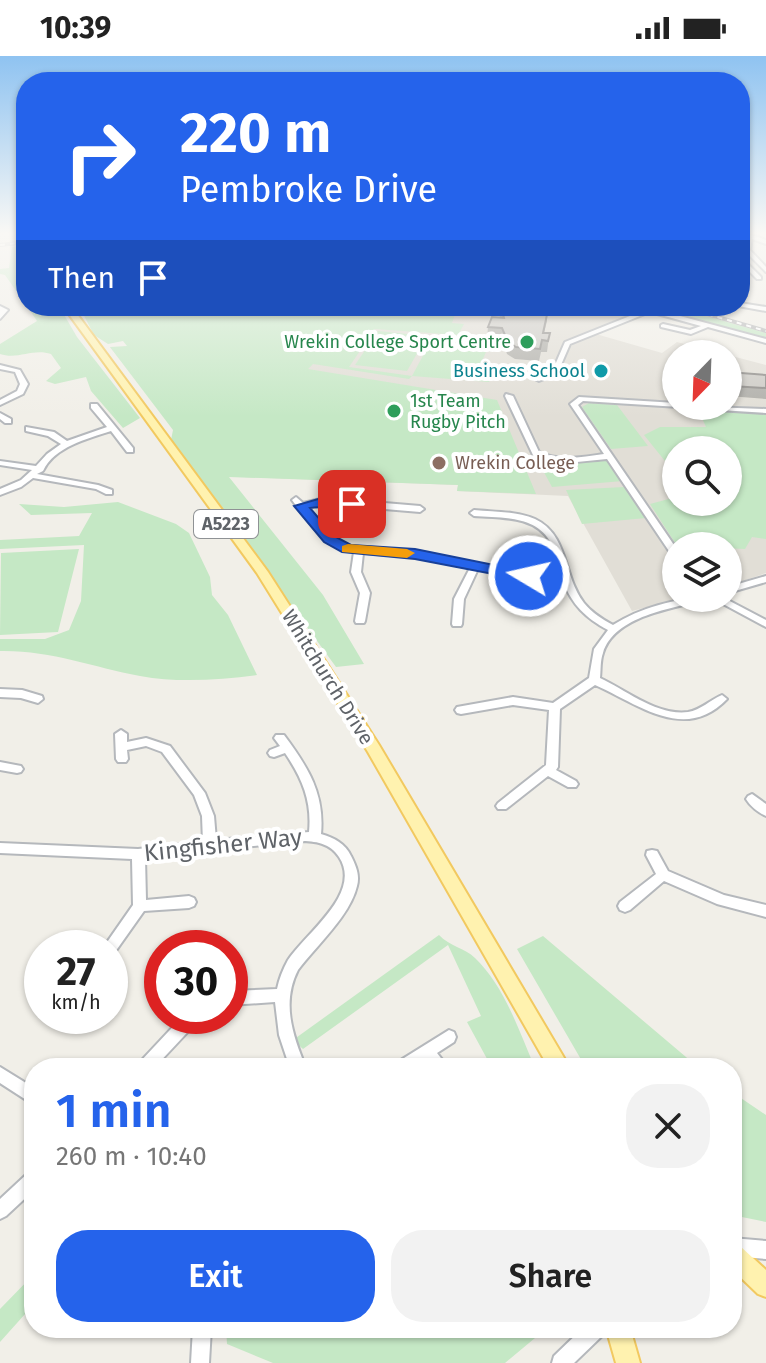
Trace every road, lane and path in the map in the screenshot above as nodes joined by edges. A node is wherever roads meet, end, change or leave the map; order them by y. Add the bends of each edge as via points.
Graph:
1 (0, 308) edge
2 (74, 316) edge
3 (633, 316) edge
4 (672, 316) edge
5 (0, 317) edge
6 (709, 325) junction
7 (663, 326) dead end
8 (766, 341) edge
9 (0, 367) edge
10 (30, 367) dead end
11 (18, 371) junction
12 (539, 379) dead end
13 (20, 392) junction
14 (30, 393) dead end
15 (509, 396) dead end
16 (0, 403) edge
17 (662, 404) edge
18 (94, 406) dead end
19 (742, 409) edge
20 (766, 411) edge
21 (113, 428) junction
22 (29, 429) dead end
23 (67, 444) junction
24 (130, 450) dead end
25 (609, 456) junction
26 (0, 463) edge
27 (37, 473) junction
28 (109, 489) dead end
29 (0, 492) edge
30 (420, 509) dead end
31 (474, 513) dead end
32 (662, 534) edge
33 (359, 552) junction
34 (475, 567) junction
35 (565, 578) junction
36 (766, 579) edge
37 (742, 586) edge
38 (662, 610) edge
39 (742, 611) edge
40 (360, 621) dead end
41 (457, 624) dead end
42 (766, 624) edge
43 (614, 630) junction
44 (594, 680) junction
45 (32, 683) dead end
46 (0, 693) edge
47 (22, 694) junction
48 (38, 699) dead end
49 (722, 699) dead end
50 (555, 707) junction
51 (461, 710) dead end
52 (121, 747) dead end
53 (274, 753) dead end
54 (0, 766) edge
55 (17, 769) dead end
56 (548, 771) junction
57 (572, 784) dead end
58 (752, 799) dead end
59 (502, 806) dead end
60 (766, 811) edge
61 (315, 836) junction
62 (210, 845) junction
63 (0, 848) edge
64 (138, 854) junction
65 (652, 855) dead end
66 (663, 875) junction
67 (189, 902) dead end
68 (140, 906) junction
69 (625, 906) dead end
70 (766, 911) edge
71 (123, 930) edge
72 (282, 995) junction
73 (248, 997) edge
74 (176, 1034) edge
75 (449, 1037) dead end
76 (427, 1052) junction
77 (153, 1058) edge
78 (294, 1058) edge
79 (417, 1058) edge
80 (432, 1058) edge
81 (554, 1058) edge
82 (0, 1074) edge
83 (24, 1090) edge
84 (24, 1188) edge
85 (0, 1210) edge
86 (742, 1248) edge
87 (766, 1250) edge
88 (742, 1263) edge
89 (766, 1286) edge
90 (201, 1338) edge
91 (586, 1338) edge
92 (621, 1338) edge
93 (200, 1363) edge
94 (561, 1363) edge
95 (628, 1363) edge

1 - 5 street via 5,310
2 - 81 main road, Whitchurch Drive / A5223 via 262,572 374,749
3 - 12 street via 567,343 555,373
4 - 6 street
6 - 7 street via 696,334
6 - 8 street
9 - 11 street
10 - 11 street
11 - 13 street via 24,384
13 - 14 street
13 - 16 street
15 - 25 street via 536,453 556,460
17 - 25 street via 576,400
18 - 21 street
19 - 20 street
21 - 23 street
21 - 24 street
22 - 23 street
23 - 27 street
25 - 32 street
26 - 27 street
27 - 28 street
27 - 29 street
30 - 33 street via 298,503 329,539
31 - 35 street via 522,518 544,528 564,563
33 - 34 street via 415,554
33 - 40 street via 356,572 365,593
34 - 35 street
34 - 41 street via 459,599
35 - 43 street via 583,609
36 - 37 street
38 - 43 street via 629,619
39 - 42 street
43 - 44 street via 599,651
44 - 49 street via 664,714 698,712
44 - 50 street
45 - 47 street
46 - 47 street
47 - 48 street
50 - 51 street via 513,701
50 - 56 street via 555,759
52 - 62 street via 146,742 166,749 199,793 208,816
53 - 61 street via 284,743 304,767 316,800
54 - 55 street
56 - 57 street
56 - 59 street
58 - 60 street
61 - 62 street, Kingfisher Way
61 - 72 street, Kingfisher Way via 334,844 347,858 350,880 337,915 299,955
62 - 64 street, Kingfisher Way
63 - 64 street, Kingfisher Way
64 - 68 street
65 - 66 street
66 - 69 street
66 - 70 street via 722,900
67 - 68 street
68 - 71 street
72 - 73 street
72 - 78 street, Kingfisher Way via 283,1033
74 - 77 street
75 - 76 street
76 - 79 street
76 - 80 street
82 - 83 street
84 - 85 street
86 - 87 street
88 - 89 main road
90 - 93 street
91 - 94 street
92 - 95 main road

